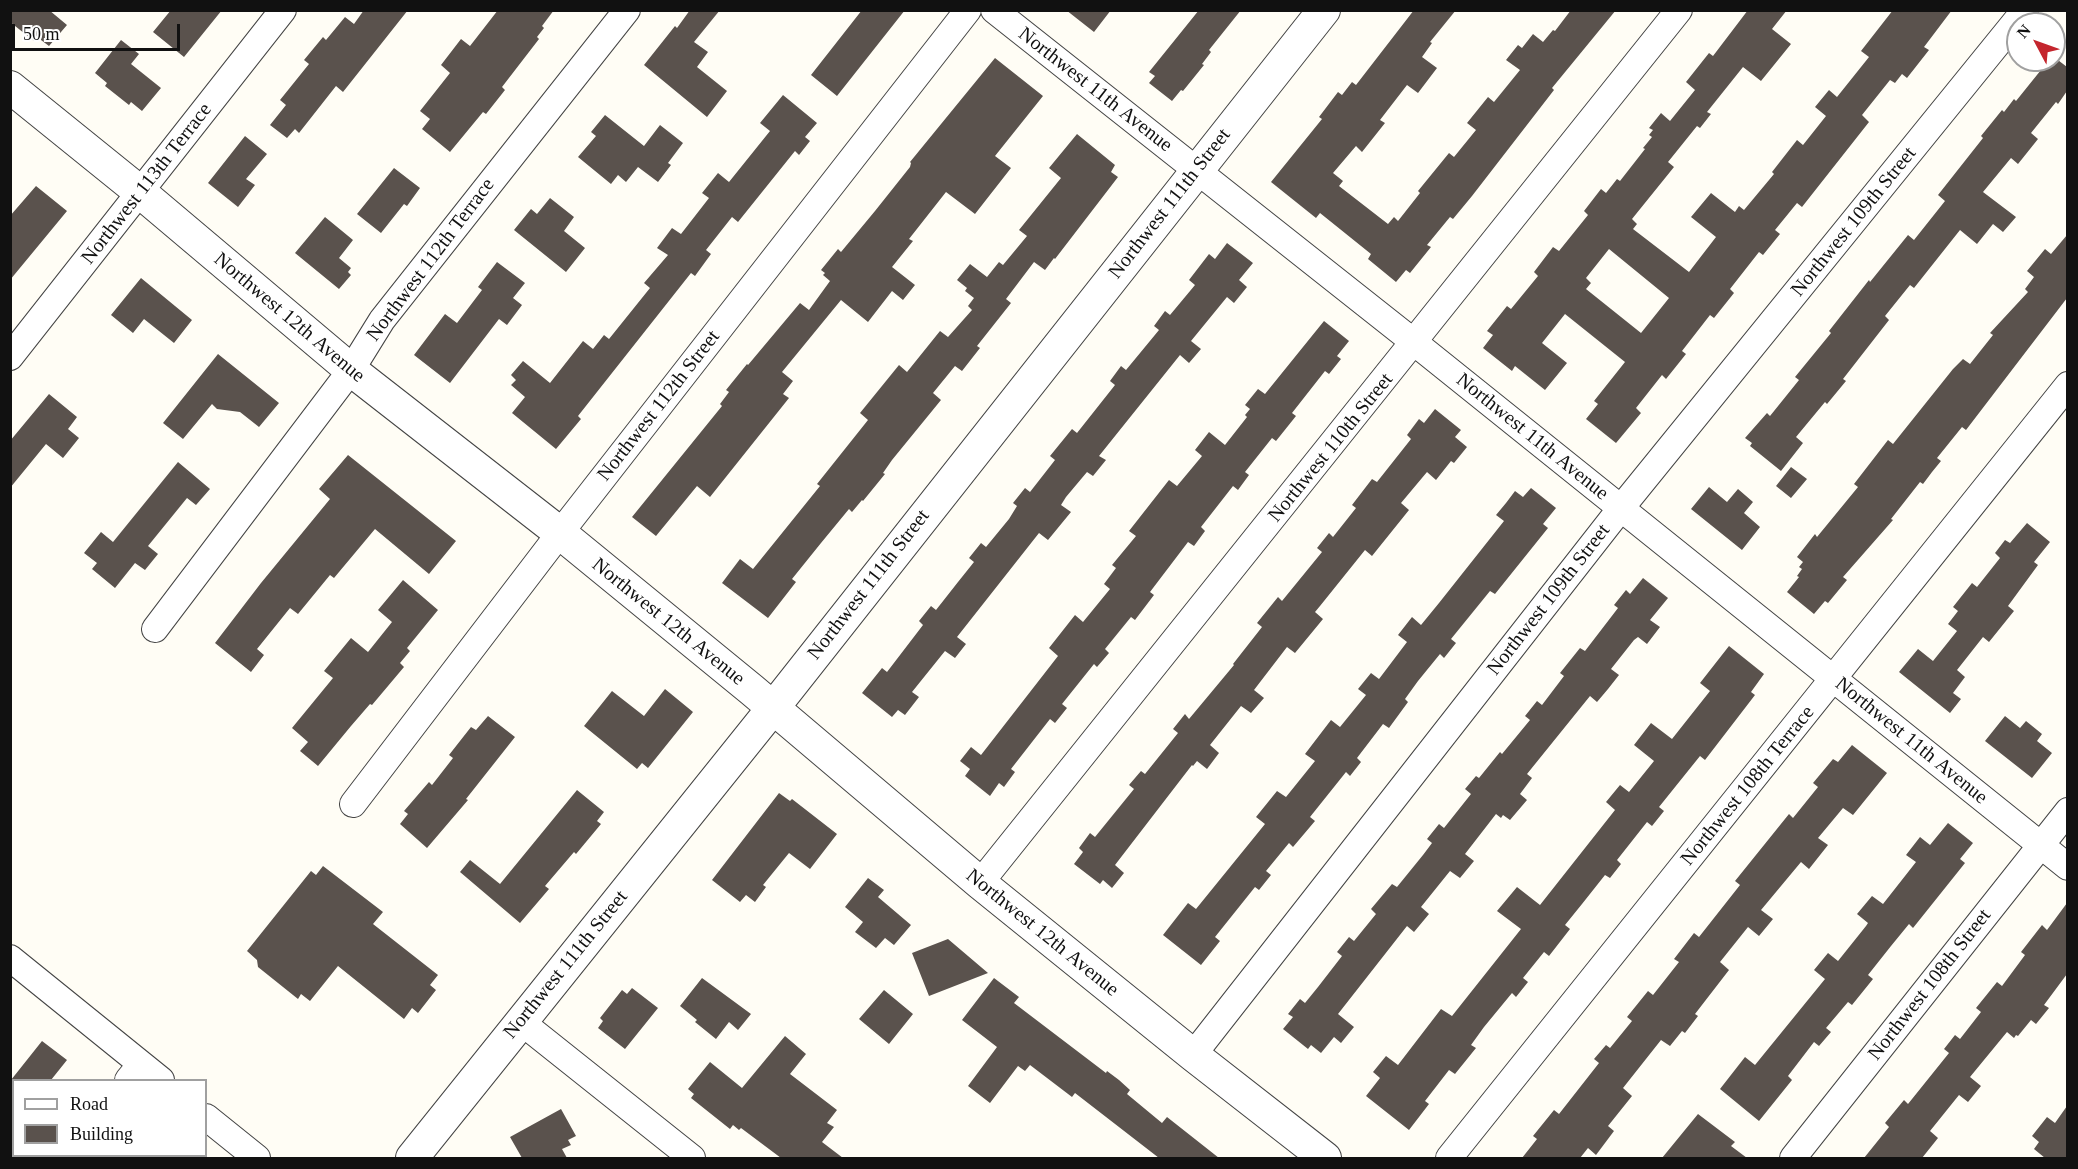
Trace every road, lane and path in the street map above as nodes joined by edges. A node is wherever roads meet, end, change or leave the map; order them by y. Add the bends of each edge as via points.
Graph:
1 (283, 10) edge
2 (627, 10) edge
3 (968, 10) edge
4 (994, 10) edge
5 (1324, 10) edge
6 (1679, 10) edge
7 (2025, 10) edge
8 (10, 87) edge
9 (1196, 170) junction
10 (140, 192) junction
11 (1415, 343) junction
12 (10, 357) edge
13 (351, 370) junction
14 (2067, 385) edge
15 (1622, 508) junction
16 (560, 533) junction
17 (155, 629) dead end
18 (1834, 679) junction
19 (773, 708) junction
20 (353, 804) dead end
21 (2067, 811) edge
22 (2040, 845) junction
23 (2067, 867) edge
24 (980, 884) junction
25 (10, 958) edge
26 (520, 1021) junction
27 (1193, 1055) junction
28 (134, 1072) edge
29 (158, 1079) edge
30 (207, 1118) edge
31 (257, 1158) edge
32 (412, 1158) edge
33 (692, 1158) edge
34 (1325, 1158) edge
35 (1449, 1158) edge
36 (1793, 1158) edge

1 - 10 street, Northwest 113th Terrace
2 - 13 street, Northwest 112th Terrace via 382,320
3 - 16 street, Northwest 112th Street
4 - 9 street, Northwest 11th Avenue
5 - 9 street, Northwest 111th Street
6 - 11 street, Northwest 110th Street
7 - 15 street, Northwest 109th Street
8 - 10 street, Northwest 12th Avenue
9 - 11 street, Northwest 11th Avenue
9 - 19 street, Northwest 111th Street
10 - 12 street, Northwest 113th Terrace
10 - 13 street, Northwest 12th Avenue
11 - 15 street, Northwest 11th Avenue
11 - 24 street, Northwest 110th Street
13 - 16 street, Northwest 12th Avenue
13 - 17 street, Northwest 112th Terrace
14 - 18 street, Northwest 108th Terrace
15 - 18 street, Northwest 11th Avenue
15 - 27 street, Northwest 109th Street
16 - 19 street, Northwest 12th Avenue
16 - 20 street, Northwest 112th Street
18 - 22 street, Northwest 11th Avenue
18 - 35 street, Northwest 108th Terrace
19 - 24 street, Northwest 12th Avenue
19 - 26 street, Northwest 111th Street
21 - 22 street, Northwest 108th Street
22 - 23 street, Northwest 11th Avenue
22 - 36 street, Northwest 108th Street
24 - 27 street, Northwest 12th Avenue
25 - 28 street
26 - 32 street, Northwest 111th Street
26 - 33 street
27 - 34 street, Northwest 12th Avenue
28 - 29 street
30 - 31 street

